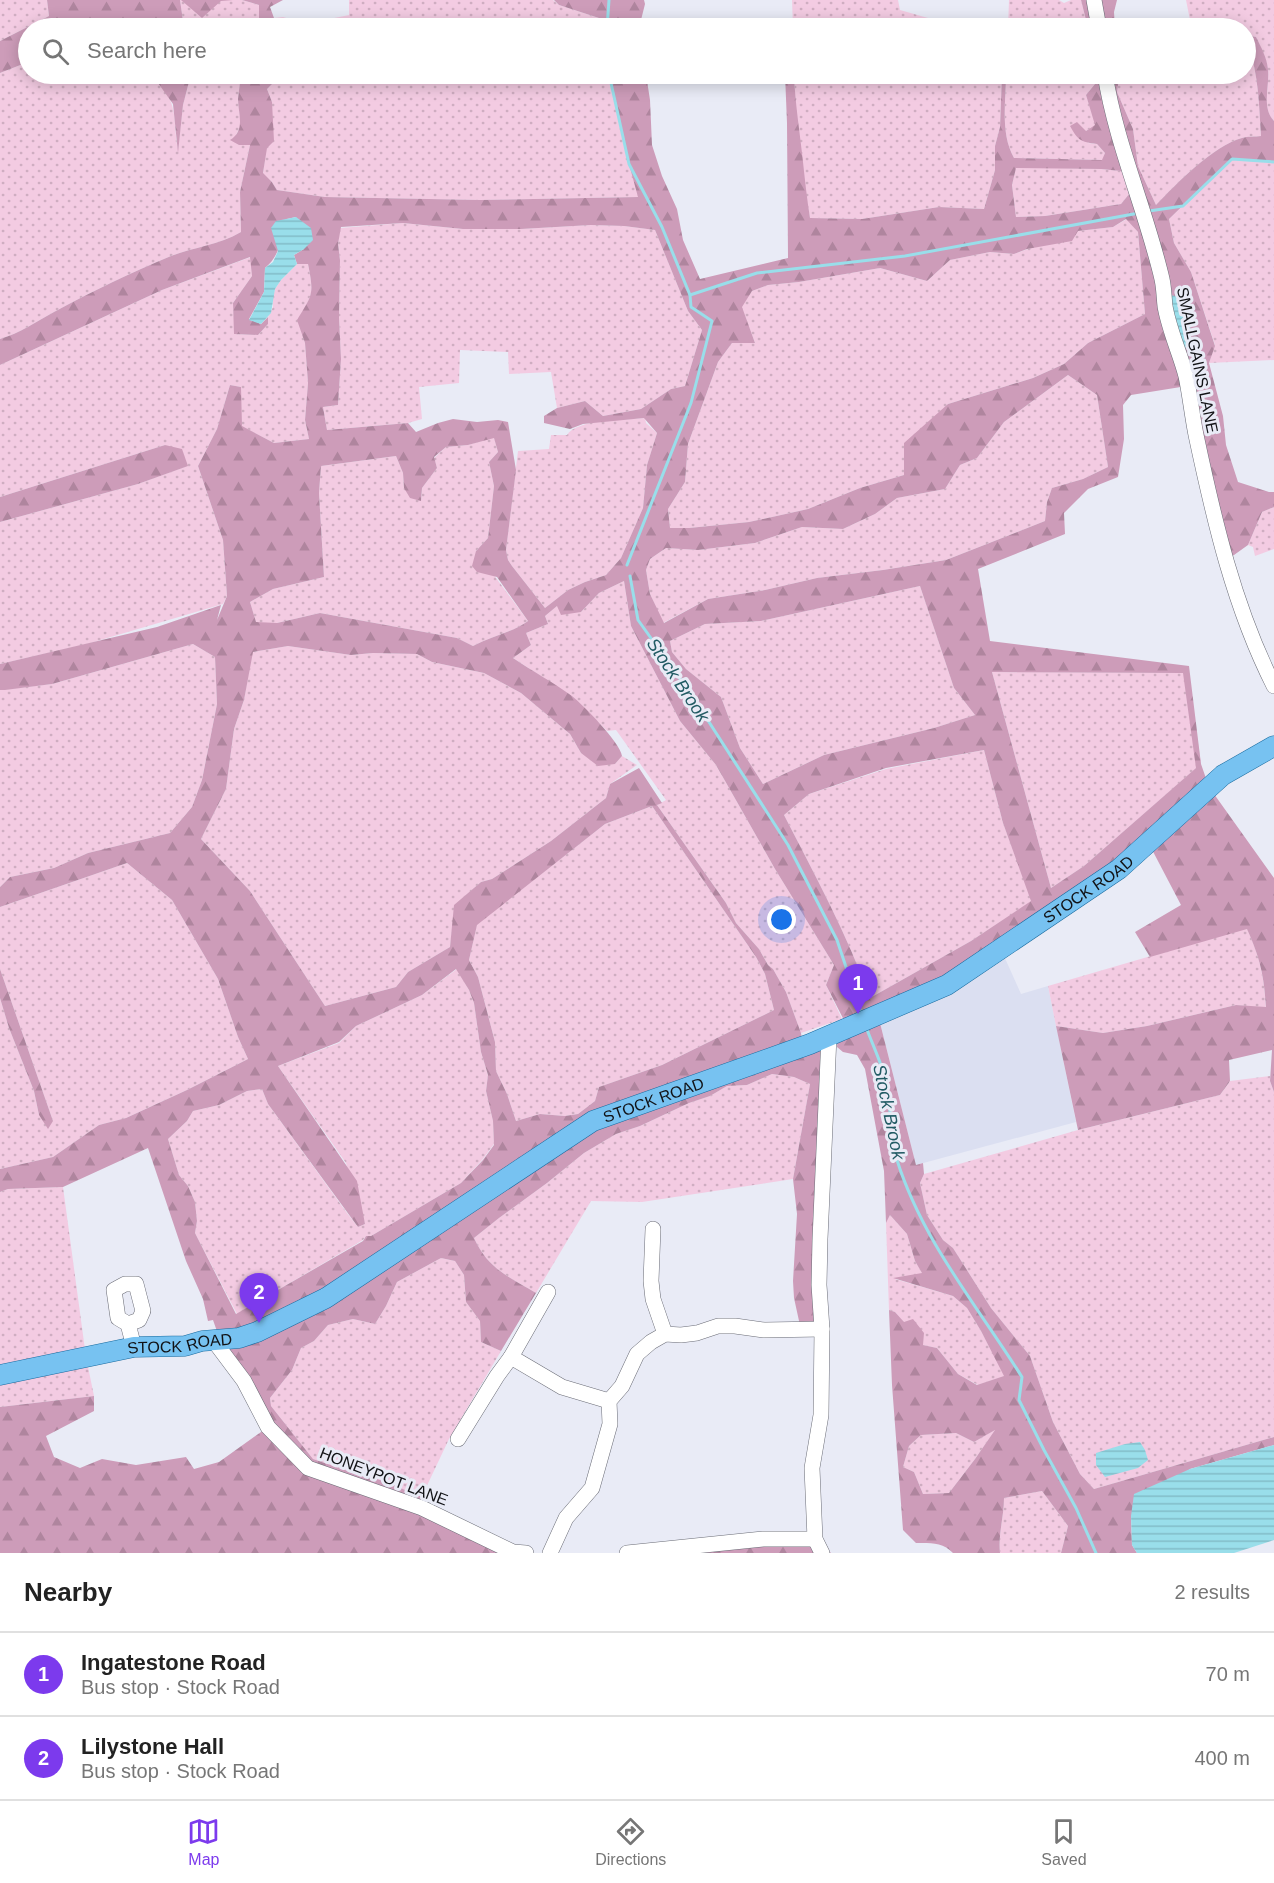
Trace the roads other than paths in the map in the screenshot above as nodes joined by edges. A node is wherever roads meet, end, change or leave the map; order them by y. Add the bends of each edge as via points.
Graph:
1 (1094, 0) edge
2 (1097, 18) edge
3 (1107, 84) edge
4 (1274, 686) edge
5 (1274, 746) edge
6 (829, 1036) junction
7 (653, 1228) dead end
8 (548, 1292) dead end
9 (128, 1324) dead end
10 (822, 1329) junction
11 (665, 1334) junction
12 (214, 1341) junction
13 (134, 1347) junction
14 (511, 1357) junction
15 (0, 1375) edge
16 (609, 1401) junction
17 (458, 1439) dead end
18 (814, 1539) junction
19 (526, 1553) edge
20 (550, 1553) edge
21 (627, 1553) edge
22 (822, 1553) edge

1 - 2 street
3 - 4 street, SMALLGAINS LANE via 1110,105 1162,278 1165,307 1186,378 1214,518 1242,611
5 - 6 main road, STOCK ROAD via 1223,774 1119,869 947,985
6 - 10 street via 819,1286
6 - 12 main road, STOCK ROAD via 593,1121 326,1298 257,1332
7 - 11 street via 652,1299
8 - 14 street
9 - 13 street
10 - 11 street via 718,1326 697,1333
10 - 18 street via 821,1415 812,1468
11 - 16 street via 637,1354 622,1386
12 - 13 main road, STOCK ROAD
12 - 19 street, HONEYPOT LANE via 244,1380 268,1427 308,1468 422,1508 513,1552
13 - 15 main road, STOCK ROAD
14 - 16 street via 562,1387
14 - 17 street
16 - 20 street via 610,1424 592,1488 566,1518
18 - 21 street via 763,1539
18 - 22 street

